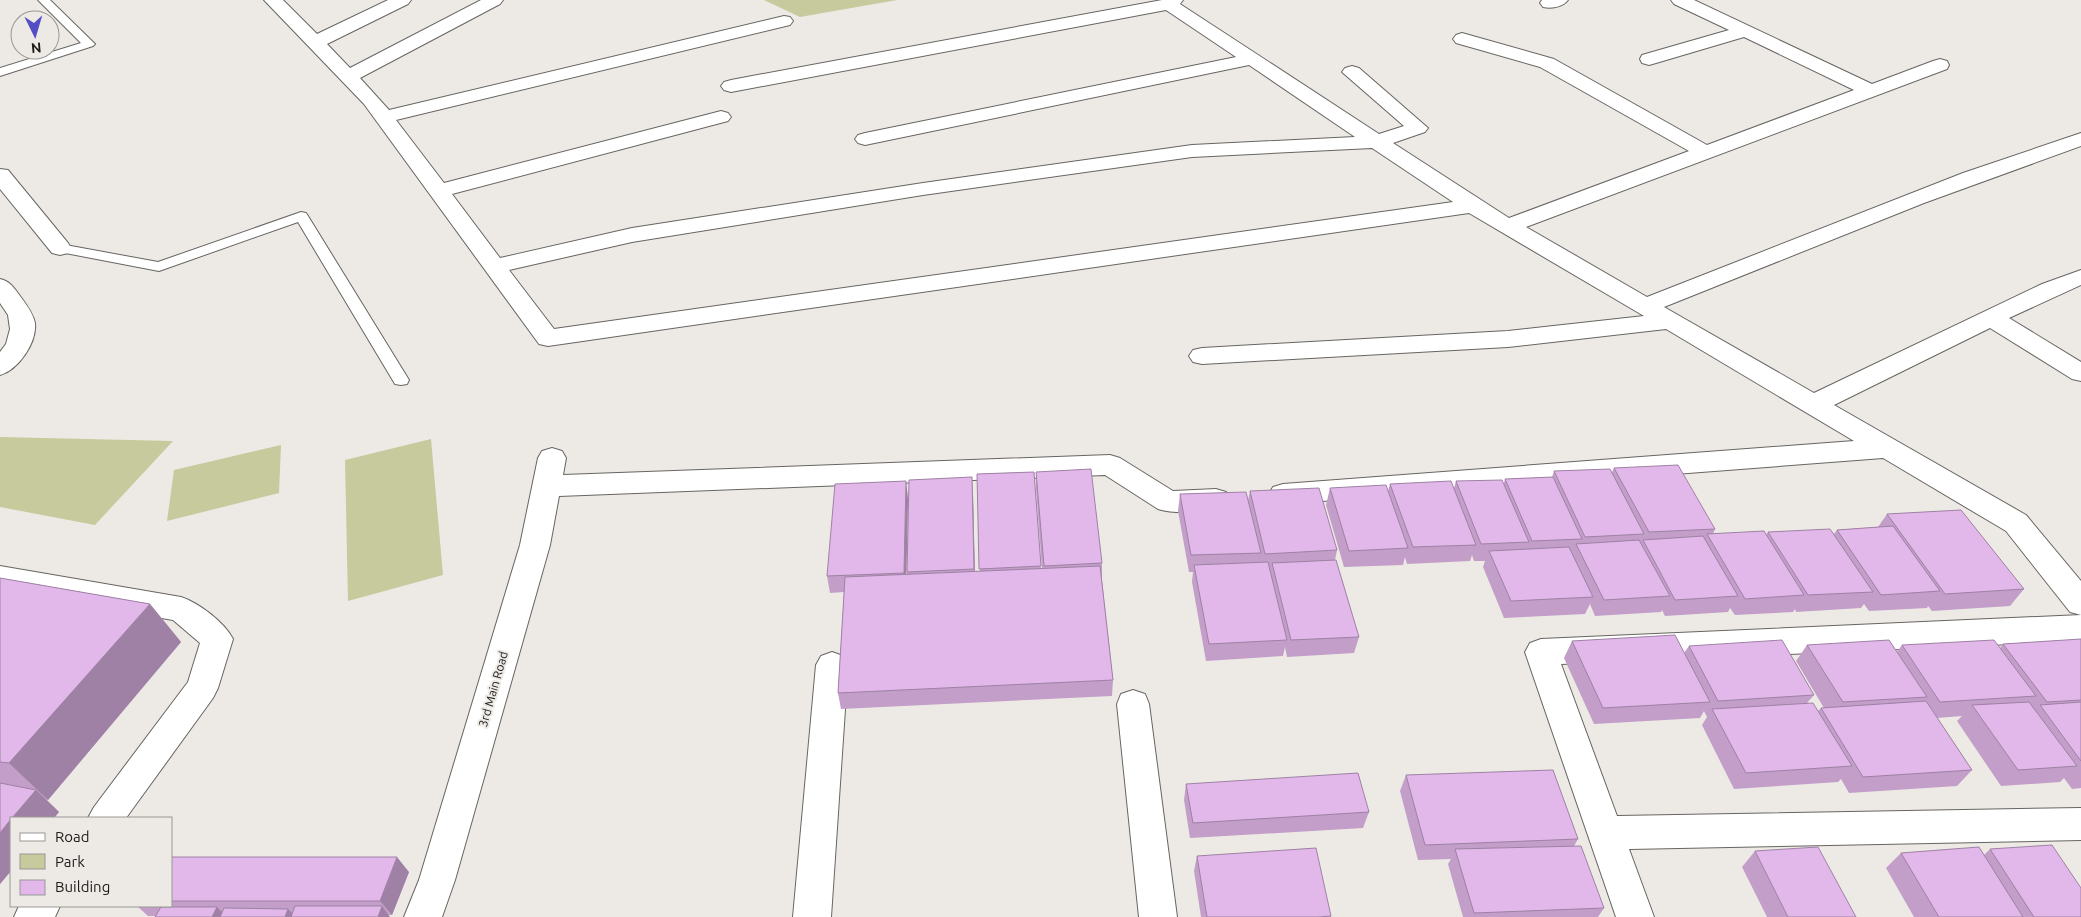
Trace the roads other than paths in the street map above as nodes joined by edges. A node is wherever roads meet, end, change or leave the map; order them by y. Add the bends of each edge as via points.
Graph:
1 (44, 0) edge
2 (273, 0) edge
3 (402, 0) edge
4 (494, 0) edge
5 (1680, 0) edge
6 (1171, 2) edge
7 (784, 21) dead end
8 (1746, 31) junction
9 (1462, 39) dead end
10 (314, 43) junction
11 (1252, 59) junction
12 (1649, 59) dead end
13 (1940, 65) dead end
14 (2, 69) edge
15 (1352, 72) dead end
16 (348, 77) junction
17 (731, 86) dead end
18 (1871, 90) junction
19 (384, 116) junction
20 (721, 117) dead end
21 (2081, 139) edge
22 (865, 140) dead end
23 (1376, 142) junction
24 (1705, 152) junction
25 (0, 174) edge
26 (439, 192) junction
27 (1473, 206) junction
28 (1508, 226) junction
29 (60, 248) joint
30 (494, 266) junction
31 (2081, 277) edge
32 (0, 286) edge
33 (1645, 306) junction
34 (1991, 318) junction
35 (1671, 321) junction
36 (1202, 356) dead end
37 (0, 367) edge
38 (2081, 373) edge
39 (401, 380) dead end
40 (1813, 404) junction
41 (1888, 448) junction
42 (0, 578) edge
43 (2081, 609) edge
44 (832, 665) dead end
45 (1133, 704) dead end
46 (107, 817) edge
47 (2081, 824) edge
48 (1605, 833) junction
49 (423, 917) edge
50 (812, 917) edge
51 (1158, 917) edge
52 (1635, 917) edge

1 - 14 lane via 89,44
2 - 10 street
3 - 10 street
4 - 16 street
5 - 8 street
6 - 11 street
6 - 17 street
7 - 19 street
8 - 12 street
8 - 18 street
9 - 24 street via 1547,63
10 - 16 street
11 - 22 street
11 - 23 street
13 - 18 street
15 - 23 street via 1418,128
16 - 19 street
18 - 24 street
19 - 26 street
20 - 26 street
21 - 33 street via 1917,196
23 - 27 street
23 - 30 street via 1192,151 632,235
24 - 28 street
25 - 29 street
26 - 30 street
27 - 28 street
27 - 30 street via 548,338
28 - 33 street
29 - 39 lane via 159,267 302,216
31 - 34 street
32 - 37 street via 20,315 23,329 15,350
33 - 35 street
34 - 38 street
34 - 40 street
35 - 36 street via 1508,339
35 - 40 street
40 - 41 street
41 - 43 street via 2016,523
41 - 49 street, 3rd Main Road via 1168,502 1110,465 549,472 532,554 437,880
42 - 46 street via 181,608 217,639 202,688
43 - 48 street via 1541,652
44 - 50 street
45 - 51 street
47 - 48 street
48 - 52 street

